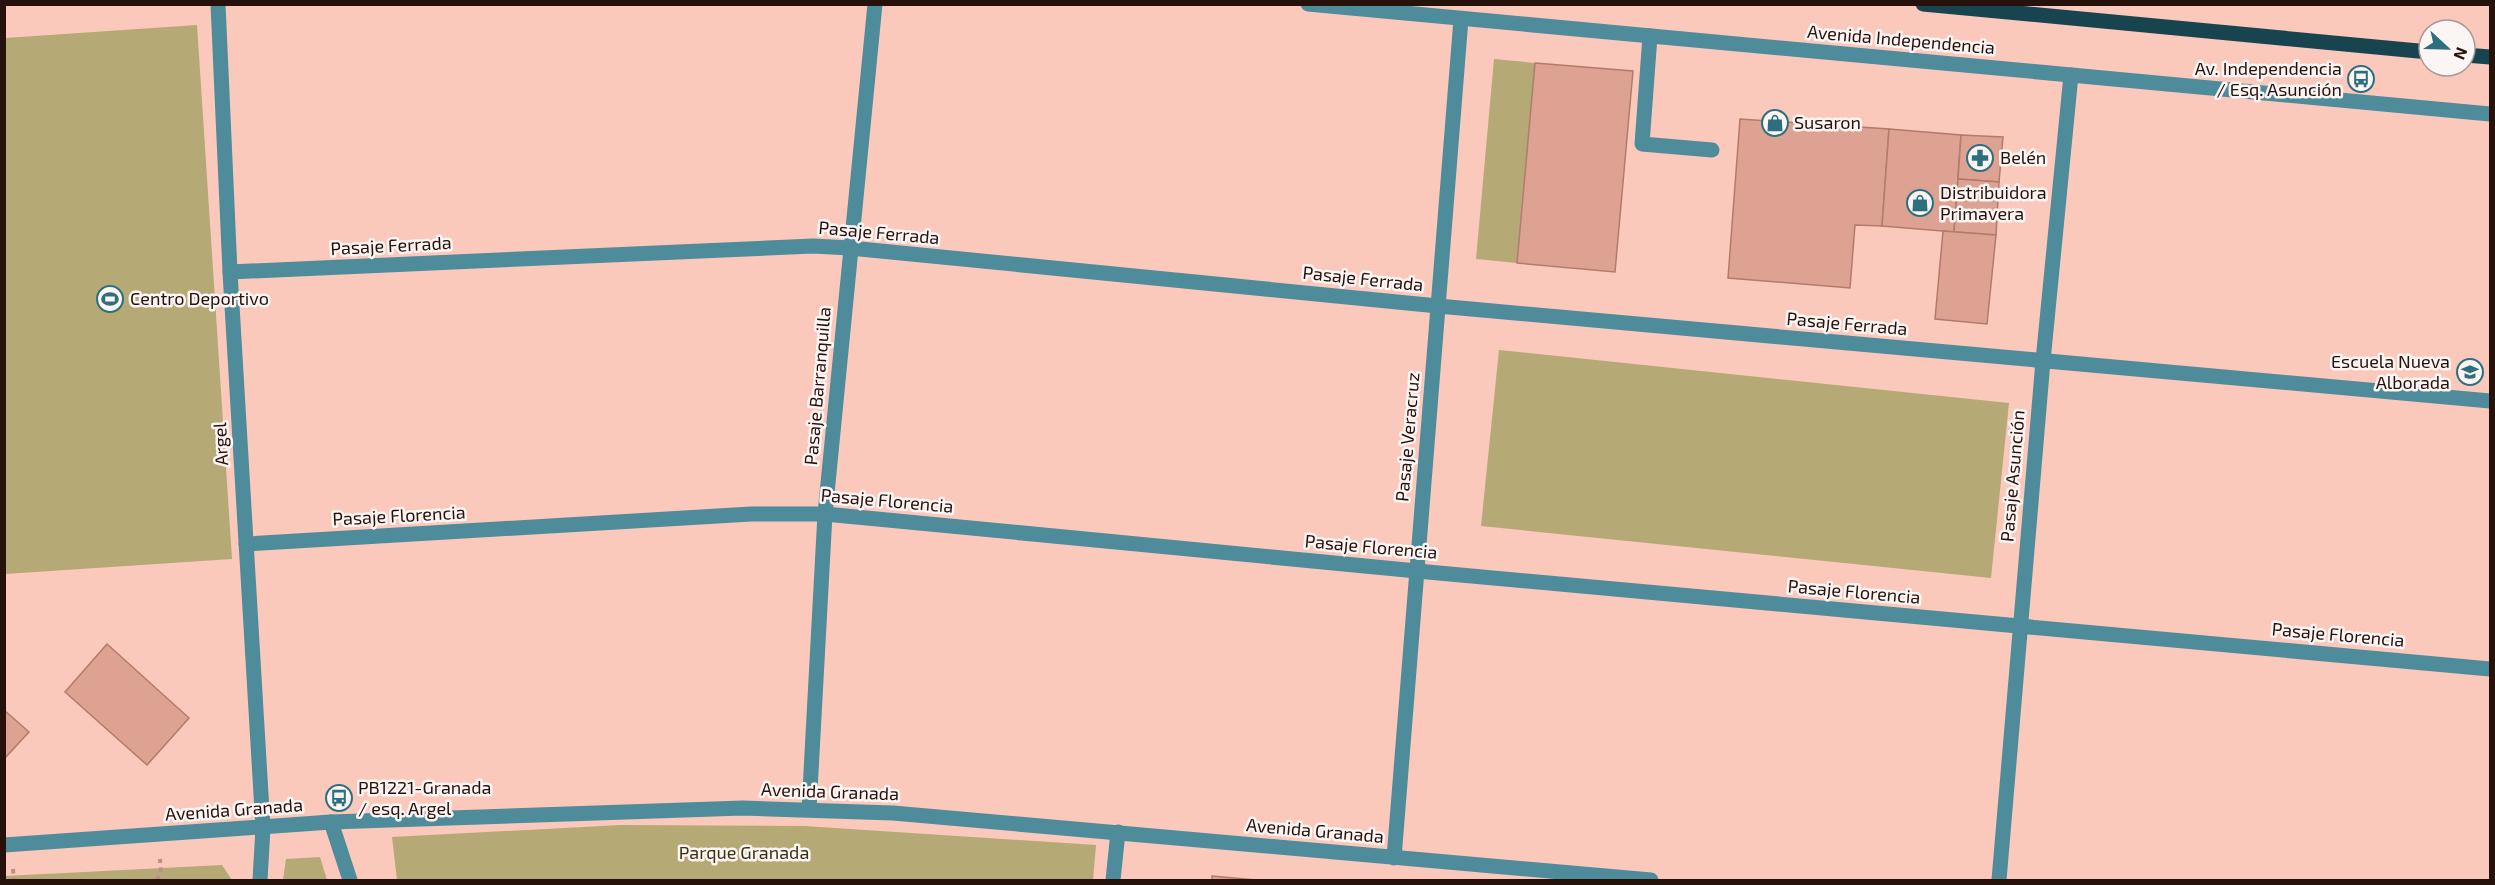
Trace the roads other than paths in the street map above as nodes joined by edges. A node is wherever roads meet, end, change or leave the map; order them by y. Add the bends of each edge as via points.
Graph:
1 (218, 4) edge
2 (875, 4) edge
3 (1308, 4) edge
4 (1923, 4) edge
5 (1461, 19) junction
6 (1650, 36) junction
7 (2417, 51) edge
8 (2071, 75) junction
9 (2490, 114) edge
10 (1712, 150) dead end
11 (850, 248) junction
12 (230, 272) junction
13 (1438, 306) junction
14 (2043, 361) junction
15 (2490, 401) edge
16 (825, 514) junction
17 (246, 544) junction
18 (1417, 571) junction
19 (2019, 627) junction
20 (2490, 669) edge
21 (808, 809) junction
22 (331, 822) junction
23 (263, 828) junction
24 (1118, 832) junction
25 (4, 845) edge
26 (1394, 858) junction
27 (260, 880) edge
28 (350, 880) edge
29 (1113, 880) edge
30 (1652, 880) edge
31 (1999, 880) edge

1 - 12 street, Argel
2 - 11 street, Pasaje Barranquilla
3 - 5 street, Avenida Independencia
4 - 7 main road, Avenida Independencia
5 - 6 street, Avenida Independencia
5 - 13 street, Pasaje Veracruz
6 - 8 street, Avenida Independencia
6 - 10 street via 1642,144
8 - 9 street, Avenida Independencia
8 - 14 street, Pasaje Asunción
11 - 12 street, Pasaje Ferrada
11 - 13 street, Pasaje Ferrada
11 - 16 street, Pasaje Barranquilla
12 - 17 street, Argel
13 - 14 street, Pasaje Ferrada
13 - 18 street, Pasaje Veracruz
14 - 15 street, Pasaje Ferrada
14 - 19 street, Pasaje Asunción
16 - 17 street, Pasaje Florencia via 739,515
16 - 18 street, Pasaje Florencia
16 - 21 street, Pasaje Barranquilla
17 - 23 street, Argel
18 - 19 street, Pasaje Florencia
18 - 26 street, Pasaje Veracruz
19 - 20 street, Pasaje Florencia
19 - 31 street, Pasaje Asunción
21 - 22 street, Avenida Granada
21 - 24 street, Avenida Granada
22 - 23 street, Avenida Granada
22 - 28 street
23 - 25 street, Avenida Granada
23 - 27 street, Argel
24 - 26 street, Avenida Granada
24 - 29 street
26 - 30 street, Avenida Granada

